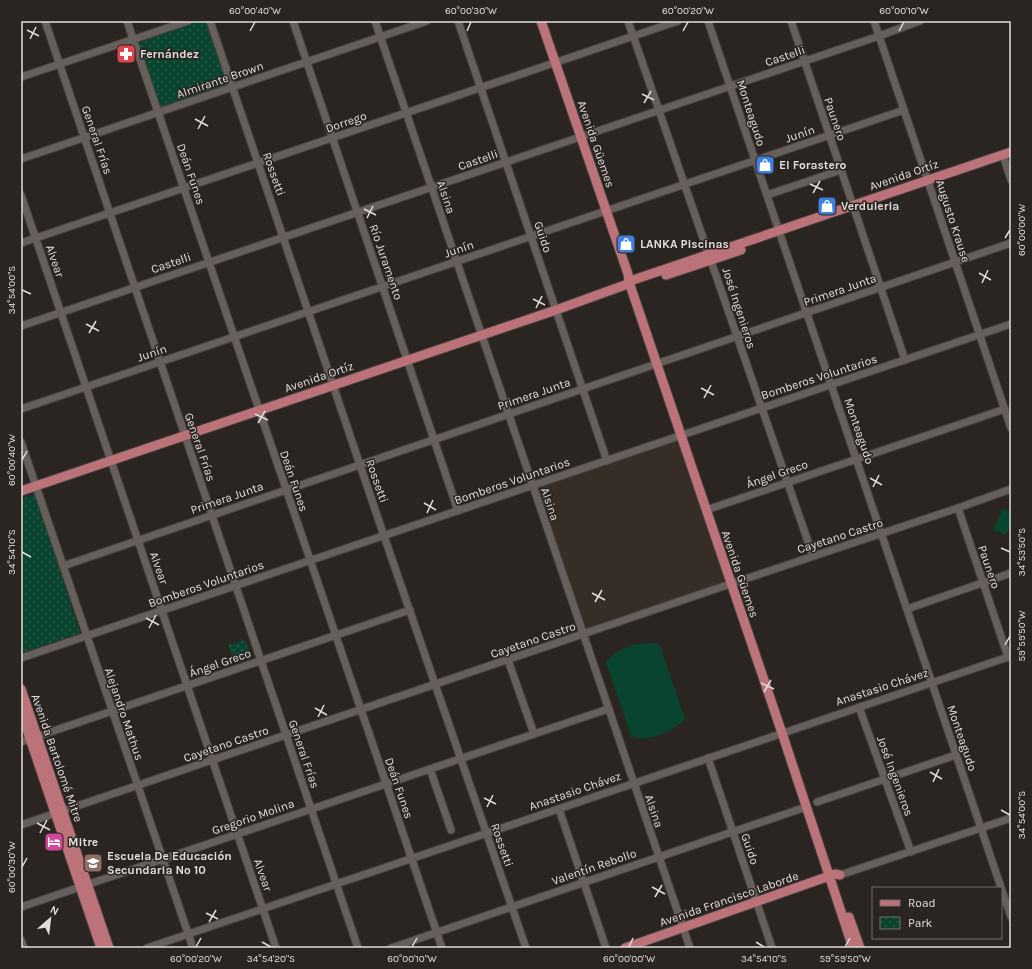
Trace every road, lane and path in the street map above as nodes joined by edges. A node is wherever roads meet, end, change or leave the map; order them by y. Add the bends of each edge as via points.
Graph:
1 (45, 21) edge
2 (127, 21) edge
3 (188, 21) edge
4 (210, 21) edge
5 (293, 21) edge
6 (375, 21) edge
7 (427, 21) edge
8 (458, 21) edge
9 (541, 21) edge
10 (628, 21) edge
11 (678, 21) edge
12 (708, 21) edge
13 (791, 21) edge
14 (874, 21) edge
15 (920, 21) edge
16 (633, 36) junction
17 (879, 36) junction
18 (381, 37) junction
19 (134, 39) junction
20 (804, 61) junction
21 (307, 62) junction
22 (555, 63) junction
23 (60, 64) junction
24 (21, 77) edge
25 (730, 86) junction
26 (232, 87) junction
27 (481, 88) junction
28 (659, 110) junction
29 (904, 110) junction
30 (158, 113) junction
31 (406, 113) junction
32 (830, 135) junction
33 (84, 137) junction
34 (581, 137) junction
35 (332, 138) junction
36 (1007, 156) edge
37 (21, 159) edge
38 (506, 162) junction
39 (755, 162) junction
40 (258, 163) junction
41 (841, 170) junction
42 (1011, 180) edge
43 (929, 183) junction
44 (684, 184) junction
45 (432, 187) junction
46 (184, 188) junction
47 (767, 195) junction
48 (21, 196) edge
49 (854, 208) junction
50 (606, 211) junction
51 (357, 212) junction
52 (110, 213) junction
53 (780, 233) junction
54 (531, 236) junction
55 (283, 237) junction
56 (36, 238) junction
57 (21, 243) edge
58 (1011, 244) edge
59 (710, 257) junction
60 (209, 262) junction
61 (457, 262) junction
62 (955, 262) junction
63 (630, 282) junction
64 (382, 287) junction
65 (135, 288) junction
66 (881, 288) junction
67 (556, 310) junction
68 (308, 312) junction
69 (60, 313) junction
70 (807, 313) junction
71 (1011, 324) edge
72 (21, 326) edge
73 (979, 334) junction
74 (482, 335) junction
75 (234, 337) junction
76 (736, 337) junction
77 (407, 360) junction
78 (905, 360) junction
79 (160, 362) junction
80 (658, 363) junction
81 (333, 385) junction
82 (831, 385) junction
83 (86, 387) junction
84 (582, 389) junction
85 (761, 408) junction
86 (21, 409) edge
87 (1004, 409) junction
88 (259, 411) junction
89 (508, 414) junction
90 (1011, 428) edge
91 (683, 435) junction
92 (185, 436) junction
93 (434, 440) junction
94 (21, 442) edge
95 (856, 459) junction
96 (111, 461) junction
97 (607, 461) junction
98 (360, 465) junction
99 (787, 482) junction
100 (36, 486) junction
101 (532, 486) junction
102 (1011, 489) edge
103 (286, 490) junction
104 (21, 491) edge
105 (958, 508) junction
106 (708, 509) junction
107 (458, 511) junction
108 (212, 515) junction
109 (881, 534) junction
110 (384, 536) junction
111 (138, 540) junction
112 (813, 556) junction
113 (310, 561) junction
114 (63, 566) junction
115 (1011, 573) edge
116 (734, 583) junction
117 (983, 583) junction
118 (236, 586) junction
119 (907, 609) junction
120 (410, 610) junction
121 (161, 611) junction
122 (583, 635) junction
123 (87, 636) junction
124 (335, 636) junction
125 (1009, 656) edge
126 (21, 658) edge
127 (508, 660) junction
128 (261, 661) junction
129 (932, 682) junction
130 (435, 685) junction
131 (187, 686) junction
132 (21, 688) edge
133 (859, 707) junction
134 (608, 709) junction
135 (360, 710) junction
136 (112, 711) junction
137 (21, 712) edge
138 (784, 732) junction
139 (534, 734) junction
140 (286, 735) junction
141 (29, 739) edge
142 (956, 755) junction
143 (708, 758) junction
144 (461, 759) junction
145 (212, 760) junction
146 (430, 769) junction
147 (885, 780) junction
148 (634, 783) junction
149 (386, 784) junction
150 (137, 785) junction
151 (817, 802) dead end
152 (803, 808) dead end
153 (559, 809) junction
154 (311, 810) junction
155 (59, 812) junction
156 (1011, 818) edge
157 (21, 824) edge
158 (981, 828) junction
159 (451, 830) dead end
160 (732, 832) junction
161 (486, 833) junction
162 (237, 834) junction
163 (911, 852) junction
164 (659, 857) junction
165 (411, 858) junction
166 (162, 860) junction
167 (834, 877) junction
168 (584, 882) junction
169 (336, 884) junction
170 (84, 886) junction
171 (1001, 887) edge
172 (1002, 890) edge
173 (757, 904) junction
174 (512, 907) junction
175 (21, 908) edge
176 (262, 909) junction
177 (1011, 917) edge
178 (684, 931) junction
179 (436, 933) junction
180 (188, 934) junction
181 (21, 940) edge
182 (24, 948) edge
183 (101, 948) edge
184 (109, 948) edge
185 (147, 948) edge
186 (193, 948) edge
187 (276, 948) edge
188 (358, 948) edge
189 (391, 948) edge
190 (442, 948) edge
191 (526, 948) edge
192 (606, 948) edge
193 (625, 948) edge
194 (641, 948) edge
195 (690, 948) edge
196 (772, 948) edge
197 (853, 948) edge
198 (860, 948) edge

1 - 23 street, General Frías
2 - 19 street, Deán Funes
3 - 19 street
4 - 26 street, Rossetti
5 - 21 street, Río Juramento
6 - 18 street, Alsina
7 - 18 street, Almirante Brown
8 - 27 street, Guido
9 - 22 main road, Avenida Güemes
10 - 16 street, José Ingenieros
11 - 16 street, Dorrego
12 - 25 street, Monteagudo
13 - 20 street, Paunero
14 - 17 street, Augusto Krause
15 - 17 street, Castelli
16 - 22 street, Dorrego
16 - 28 street, José Ingenieros
17 - 20 street, Castelli
17 - 29 street, Augusto Krause
18 - 21 street, Almirante Brown
18 - 31 street, Alsina
19 - 23 street
19 - 30 street, Deán Funes
20 - 25 street, Castelli
20 - 32 street, Paunero
21 - 26 street, Almirante Brown
21 - 35 street, Río Juramento
22 - 27 street, Dorrego
22 - 34 main road, Avenida Güemes
23 - 24 street
23 - 33 street, General Frías
25 - 28 street, Castelli
25 - 39 street, Monteagudo
26 - 30 street, Almirante Brown
26 - 40 street, Rossetti
27 - 31 street, Dorrego
27 - 38 street, Guido
28 - 34 street, Castelli
28 - 44 street, José Ingenieros
29 - 32 street, Junín
29 - 43 street, Augusto Krause
30 - 33 street, Almirante Brown
30 - 46 street, Deán Funes
31 - 35 street, Dorrego
31 - 45 street, Alsina
32 - 39 street, Junín
32 - 41 street, Paunero
33 - 37 street, Almirante Brown
33 - 52 street, General Frías
34 - 38 street, Castelli
34 - 50 main road, Avenida Güemes
35 - 40 street, Dorrego
35 - 51 street, Río Juramento
36 - 42 street
36 - 43 main road, Avenida Ortíz
38 - 45 street, Castelli
38 - 54 street, Guido
39 - 44 street, Junín
39 - 47 street, Monteagudo
40 - 46 street, Dorrego
40 - 55 street, Rossetti
41 - 47 street
41 - 49 street, Paunero
43 - 49 main road, Avenida Ortíz
43 - 62 street, Augusto Krause
44 - 50 street, Junín
44 - 59 street, José Ingenieros
45 - 51 street, Castelli
45 - 61 street, Alsina
46 - 52 street, Dorrego
46 - 60 street, Deán Funes
47 - 53 street, Monteagudo
48 - 56 street, Alvear
49 - 53 main road, Avenida Ortíz
49 - 66 street, Paunero
50 - 54 street, Junín
50 - 63 main road, Avenida Güemes
51 - 55 street, Castelli
51 - 64 street, Río Juramento
52 - 56 street, Dorrego
52 - 65 street, General Frías
53 - 59 main road, Avenida Ortíz
53 - 70 street, Monteagudo
54 - 61 street, Junín
54 - 67 street, Guido
55 - 60 street, Castelli
55 - 68 street, Rossetti
56 - 57 street, Dorrego
56 - 69 street, Alvear
58 - 62 street, Primera Junta
59 - 63 main road, Avenida Ortíz
59 - 76 street, José Ingenieros
60 - 65 street, Castelli
60 - 75 street, Deán Funes
61 - 64 street, Junín
61 - 74 street, Alsina
62 - 66 street, Primera Junta
62 - 73 street, Augusto Krause
63 - 67 main road, Avenida Ortíz
63 - 80 main road, Avenida Güemes
64 - 68 street, Junín
64 - 77 street, Río Juramento
65 - 69 street, Castelli
65 - 79 street, General Frías
66 - 70 street, Primera Junta
66 - 78 street, Paunero
67 - 74 main road, Avenida Ortíz
67 - 84 street, Guido
68 - 75 street, Junín
68 - 81 street, Rossetti
69 - 72 street, Castelli
69 - 83 street, Alvear
70 - 76 street, Primera Junta
70 - 82 street, Monteagudo
71 - 73 street, Bomberos Voluntarios
73 - 78 street, Bomberos Voluntarios
73 - 87 street, Augusto Krause
74 - 77 main road, Avenida Ortíz
74 - 89 street, Alsina
75 - 79 street, Junín
75 - 88 street, Deán Funes
76 - 80 street, Primera Junta
76 - 85 street, José Ingenieros
77 - 81 main road, Avenida Ortíz
77 - 93 street, Río Juramento
78 - 82 street, Bomberos Voluntarios
79 - 83 street, Junín
79 - 92 street, General Frías
80 - 84 street, Primera Junta
80 - 91 main road, Avenida Güemes
81 - 88 main road, Avenida Ortíz
81 - 98 street, Rossetti
82 - 85 street, Bomberos Voluntarios
82 - 95 street, Monteagudo
83 - 86 street, Junín
83 - 96 street, Alvear
84 - 89 street, Primera Junta
84 - 97 street, Guido
85 - 91 street, Bomberos Voluntarios
85 - 99 street, José Ingenieros
87 - 90 street, Augusto Krause
87 - 95 street, Ángel Greco
88 - 92 main road, Avenida Ortíz
88 - 103 street, Deán Funes
89 - 93 street, Primera Junta
89 - 101 street, Alsina
91 - 97 street, Bomberos Voluntarios
91 - 106 main road, Avenida Güemes
92 - 96 main road, Avenida Ortíz
92 - 108 street, General Frías
93 - 98 street, Primera Junta
93 - 107 street, Río Juramento
94 - 100 street, Alejandro Mathus
95 - 99 street, Ángel Greco
95 - 109 street, Monteagudo
96 - 100 main road, Avenida Ortíz
96 - 111 street, Alvear
97 - 101 street, Bomberos Voluntarios
98 - 103 street, Primera Junta
98 - 110 street, Rossetti
99 - 106 street, Ángel Greco
99 - 112 street, José Ingenieros
100 - 104 main road, Avenida Ortíz
100 - 114 street, Alejandro Mathus
101 - 107 street, Bomberos Voluntarios
101 - 122 street, Alsina
102 - 105 street, Cayetano Castro
103 - 108 street, Primera Junta
103 - 113 street, Deán Funes
105 - 109 street, Cayetano Castro
105 - 117 street, Paunero
106 - 116 main road, Avenida Güemes
107 - 110 street, Bomberos Voluntarios
108 - 111 street, Primera Junta
108 - 118 street, General Frías
109 - 112 street, Cayetano Castro
109 - 119 street, Monteagudo
110 - 113 street, Bomberos Voluntarios
110 - 120 street, Rossetti
111 - 114 street, Primera Junta
111 - 121 street, Alvear
112 - 116 street, Cayetano Castro
113 - 118 street, Bomberos Voluntarios
113 - 124 street, Deán Funes
114 - 123 street, Alejandro Mathus
115 - 117 street
116 - 122 street, Cayetano Castro
116 - 138 main road, Avenida Güemes
117 - 119 street
117 - 125 street, Paunero
118 - 121 street, Bomberos Voluntarios
118 - 128 street, General Frías
119 - 129 street, Monteagudo
120 - 124 street, Ángel Greco
120 - 130 street, Rossetti
121 - 123 street, Bomberos Voluntarios
121 - 131 street, Alvear
122 - 127 street, Cayetano Castro
122 - 134 street, Alsina
123 - 126 street, Bomberos Voluntarios
123 - 136 street, Alejandro Mathus
124 - 128 street, Ángel Greco
124 - 135 street, Deán Funes
125 - 129 street, Anastasio Chávez
127 - 130 street, Cayetano Castro
127 - 139 street
128 - 131 street, Ángel Greco
128 - 140 street, General Frías
129 - 133 street, Anastasio Chávez
129 - 142 street, Monteagudo
130 - 135 street, Cayetano Castro
130 - 144 street, Rossetti
131 - 136 street, Ángel Greco
131 - 145 street, Alvear
132 - 141 main road, Avenida Bartolomé Mitre
133 - 138 street, Anastasio Chávez
133 - 147 street, José Ingenieros
134 - 139 street, Gregorio Molina
134 - 148 street, Alsina
135 - 140 street, Cayetano Castro
135 - 149 street, Deán Funes
136 - 141 street, Ángel Greco
136 - 150 street, Alejandro Mathus
137 - 141 main road, Avenida Bartolomé Mitre
138 - 143 street, Anastasio Chávez
138 - 167 main road, Avenida Güemes
139 - 144 street, Gregorio Molina
140 - 145 street, Cayetano Castro
140 - 154 street, General Frías
141 - 155 main road, Avenida Bartolomé Mitre
142 - 147 street
142 - 158 street, Monteagudo
143 - 148 street, Anastasio Chávez
143 - 160 street, Guido
144 - 146 street, Gregorio Molina
144 - 161 street, Rossetti
145 - 150 street, Cayetano Castro
145 - 162 street, Alvear
146 - 149 street, Gregorio Molina
146 - 159 street
147 - 151 street
147 - 163 street, José Ingenieros
148 - 153 street, Anastasio Chávez
148 - 164 street, Alsina
149 - 154 street, Gregorio Molina
149 - 165 street, Deán Funes
150 - 155 street, Cayetano Castro
150 - 166 street, Alejandro Mathus
152 - 160 street, Valentín Rebollo
153 - 161 street, Anastasio Chávez
153 - 168 street
154 - 162 street, Gregorio Molina
154 - 169 street, General Frías
155 - 157 street, Cayetano Castro
155 - 170 main road, Avenida Bartolomé Mitre
156 - 158 street, Avenida Francisco Laborde
158 - 163 street, Avenida Francisco Laborde
158 - 171 street, Monteagudo
160 - 164 street, Valentín Rebollo
160 - 173 street, Guido
161 - 165 street, Anastasio Chávez
161 - 174 street, Rossetti
162 - 166 street, Gregorio Molina
162 - 176 street, Alvear
163 - 167 street, Avenida Francisco Laborde
164 - 168 street, Valentín Rebollo
164 - 178 street, Alsina
165 - 169 street, Anastasio Chávez
165 - 179 street, Deán Funes
166 - 170 street, Gregorio Molina
166 - 180 street, Alejandro Mathus
167 - 173 main road, Avenida Francisco Laborde
167 - 197 main road
167 - 198 main road
168 - 174 street, Valentín Rebollo
168 - 192 street
169 - 176 street, Anastasio Chávez
169 - 188 street, General Frías
170 - 175 street, Gregorio Molina
170 - 183 main road, Avenida Bartolomé Mitre
170 - 184 main road, Avenida Bartolomé Mitre
172 - 177 street, Monteagudo
173 - 178 main road, Avenida Francisco Laborde
173 - 196 street, Guido
174 - 179 street, Valentín Rebollo
174 - 191 street, Rossetti
176 - 180 street, Anastasio Chávez
176 - 187 street, Alvear
178 - 193 main road, Avenida Francisco Laborde
178 - 194 main road, Avenida Francisco Laborde
178 - 195 street, Alsina
179 - 189 street, Valentín Rebollo
179 - 190 street, Deán Funes
180 - 185 street, Anastasio Chávez
180 - 186 street, Alejandro Mathus
181 - 182 street

